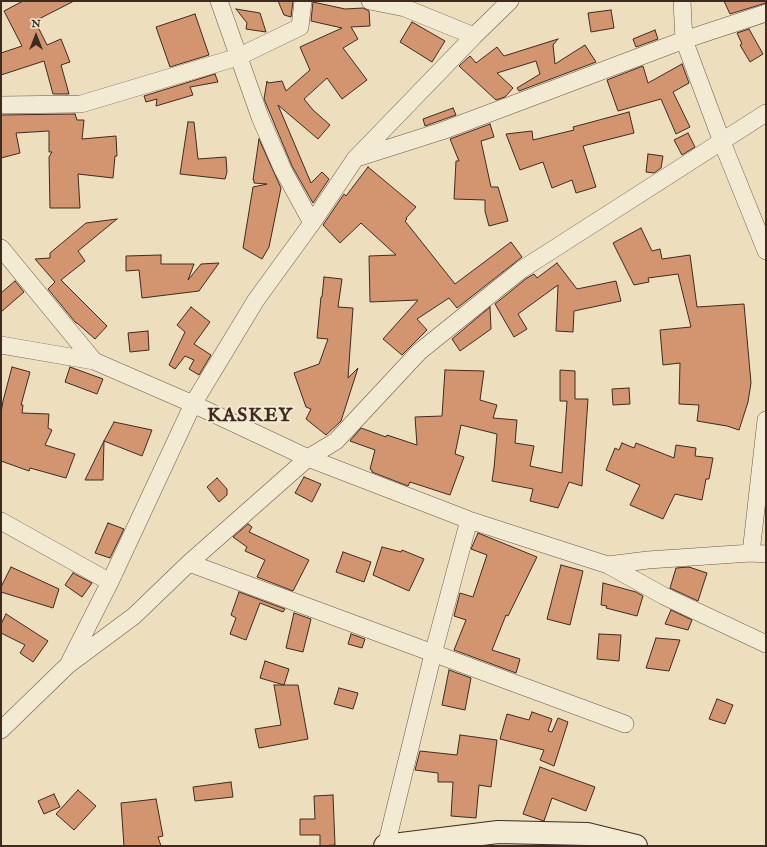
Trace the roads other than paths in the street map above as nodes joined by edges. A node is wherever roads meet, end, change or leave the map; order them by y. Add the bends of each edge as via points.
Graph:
1 (218, 1) edge
2 (303, 1) edge
3 (370, 1) edge
4 (510, 1) edge
5 (682, 1) edge
6 (766, 13) edge
7 (474, 36) junction
8 (684, 40) junction
9 (238, 56) junction
10 (1, 106) edge
11 (766, 113) edge
12 (722, 142) junction
13 (355, 159) junction
14 (312, 223) junction
15 (1, 248) edge
16 (766, 250) edge
17 (1, 346) edge
18 (94, 361) junction
19 (192, 404) junction
20 (766, 420) edge
21 (308, 458) junction
22 (470, 520) junction
23 (1, 521) edge
24 (758, 554) edge
25 (189, 563) junction
26 (608, 565) junction
27 (110, 582) junction
28 (766, 644) edge
29 (433, 654) junction
30 (68, 665) junction
31 (625, 724) dead end
32 (1, 730) edge
33 (386, 846) edge
34 (636, 846) edge

1 - 9 street
2 - 9 street via 300,27
3 - 7 street via 405,8
4 - 7 street
5 - 8 street
6 - 8 street
7 - 13 street
8 - 12 street
8 - 13 street via 442,131
9 - 10 street via 81,104
9 - 14 street via 283,170
11 - 12 street
12 - 16 street
12 - 21 street via 521,270 419,352 336,441
13 - 14 street
14 - 19 street via 256,300
15 - 18 street
17 - 18 street
18 - 19 street
19 - 21 street
19 - 27 street
20 - 24 street
21 - 22 street
21 - 25 street
22 - 26 street
22 - 29 street
23 - 27 street
24 - 26 street via 648,560
25 - 29 street
25 - 30 street via 134,616
26 - 28 street via 664,596
27 - 30 street
29 - 31 street
29 - 33 street
30 - 32 street
33 - 34 main road via 498,832 587,834

